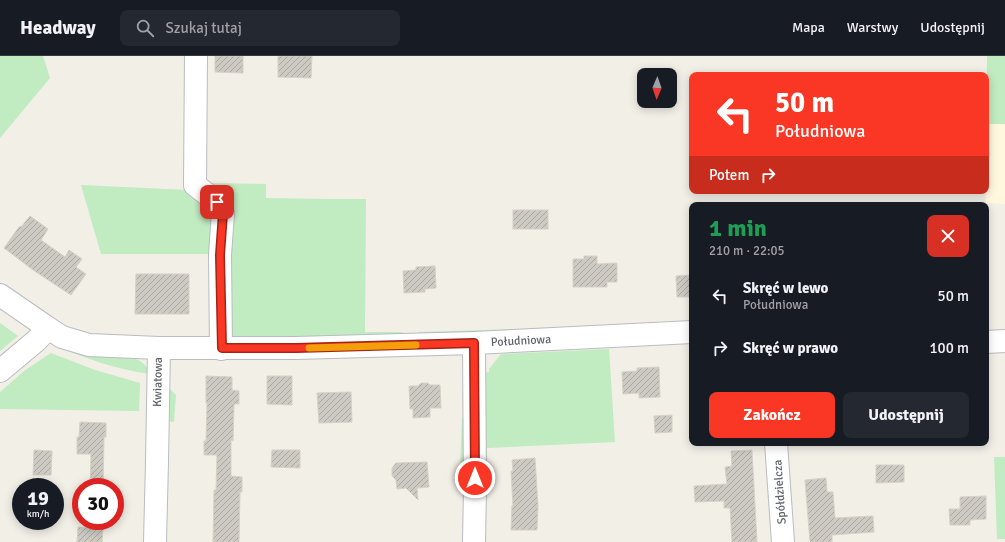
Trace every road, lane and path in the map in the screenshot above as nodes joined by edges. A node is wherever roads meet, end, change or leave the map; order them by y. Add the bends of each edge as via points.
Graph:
1 (196, 56) edge
2 (0, 295) edge
3 (48, 328) junction
4 (689, 332) edge
5 (1005, 341) edge
6 (989, 342) edge
7 (474, 343) junction
8 (159, 348) junction
9 (222, 348) junction
10 (0, 371) edge
11 (776, 446) edge
12 (155, 542) edge
13 (474, 542) edge
14 (783, 542) edge

1 - 9 street via 195,185 217,202 223,213 220,255
2 - 3 street, Kwiatowa
3 - 8 street, Kwiatowa via 62,336 89,345
3 - 10 street
4 - 7 street, Południowa
5 - 6 street
7 - 9 street, Południowa
7 - 13 street
8 - 9 street, Południowa
8 - 12 street, Kwiatowa
11 - 14 street, Spółdzielcza

